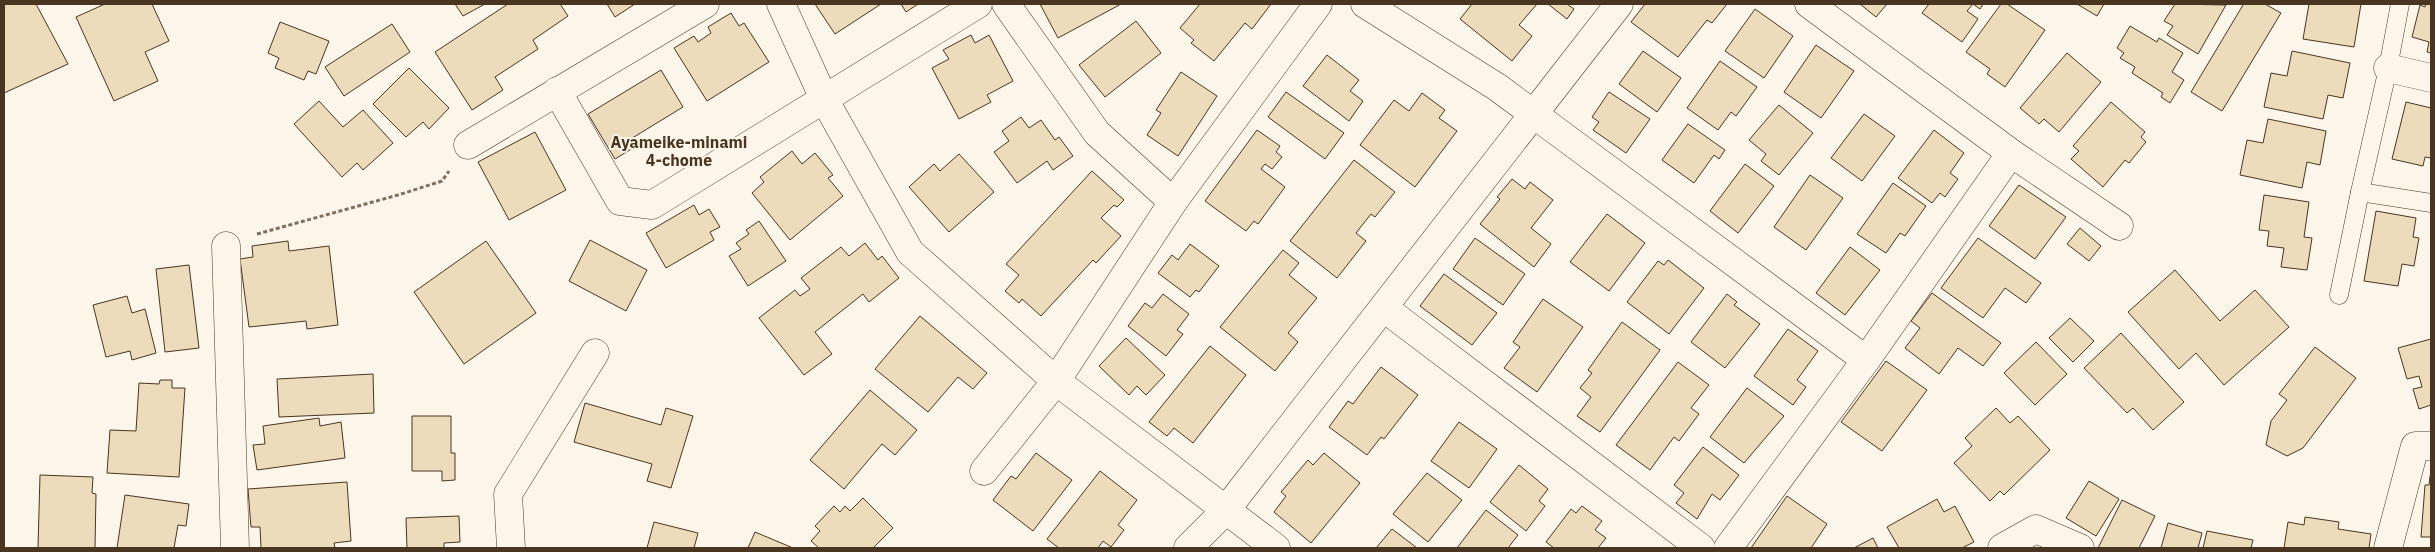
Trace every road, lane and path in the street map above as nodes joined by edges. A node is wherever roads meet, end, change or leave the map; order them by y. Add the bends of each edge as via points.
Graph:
1 (705, 4) edge
2 (780, 4) edge
3 (978, 4) edge
4 (1006, 4) edge
5 (1318, 4) edge
6 (1365, 4) edge
7 (1619, 4) edge
8 (1809, 4) edge
9 (2400, 4) edge
10 (2388, 68) junction
11 (2431, 78) edge
12 (557, 91) junction
13 (824, 99) junction
14 (1534, 115) junction
15 (468, 145) joint
16 (2011, 153) junction
17 (2360, 192) junction
18 (1173, 202) junction
19 (2431, 203) edge
20 (2119, 226) dead end
21 (226, 246) joint
22 (2339, 295) dead end
23 (1384, 308) junction
24 (595, 353) dead end
25 (1866, 360) junction
26 (1056, 381) junction
27 (2431, 446) edge
28 (984, 472) dead end
29 (1226, 512) junction
30 (235, 548) edge
31 (511, 548) edge
32 (1188, 548) edge
33 (1276, 548) edge
34 (1702, 548) edge
35 (1728, 548) edge
36 (2002, 548) edge
37 (2080, 548) edge
38 (2388, 548) edge

1 - 12 street
2 - 13 street
3 - 13 street
4 - 18 street via 1097,133
5 - 18 street
6 - 14 street via 1497,87
7 - 14 street
8 - 16 street
9 - 10 lane
10 - 11 street
10 - 17 lane
12 - 13 street via 620,201 652,205
12 - 15 street
13 - 26 street via 910,252
14 - 23 street
14 - 25 street
15 - 21 path via 442,181 267,230
16 - 20 street
16 - 25 street
17 - 19 lane
17 - 22 lane
18 - 26 street
21 - 30 street
23 - 29 street
23 - 34 street
24 - 31 street via 508,494
25 - 35 street
26 - 28 street
26 - 29 street
27 - 38 street via 2415,446
29 - 32 street
29 - 33 street
36 - 37 street via 2036,529

